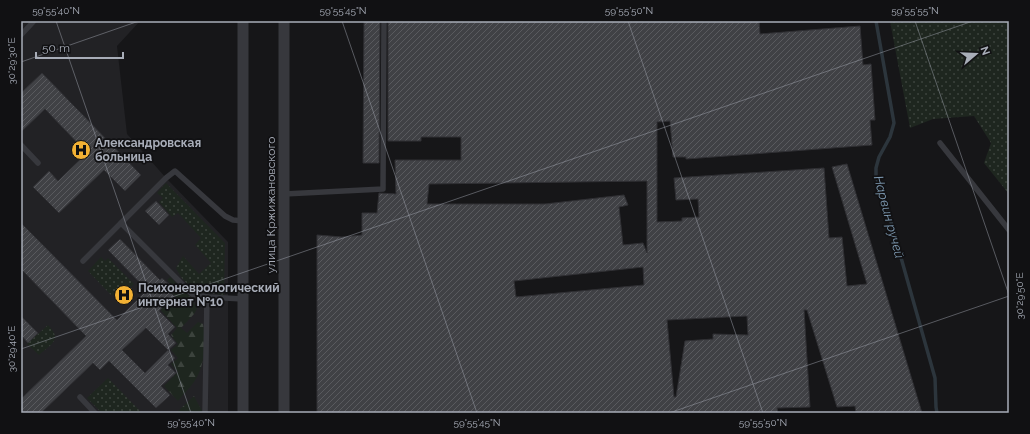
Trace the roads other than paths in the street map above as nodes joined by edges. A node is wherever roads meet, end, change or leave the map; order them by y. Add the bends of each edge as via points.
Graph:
1 (34, 21) edge
2 (243, 21) edge
3 (284, 21) edge
4 (384, 21) edge
5 (21, 35) edge
6 (940, 143) dead end
7 (21, 145) edge
8 (38, 163) dead end
9 (284, 194) junction
10 (243, 221) junction
11 (121, 223) junction
12 (1009, 230) edge
13 (82, 261) dead end
14 (207, 297) junction
15 (243, 299) junction
16 (80, 398) dead end
17 (95, 413) edge
18 (205, 413) edge
19 (243, 413) edge
20 (284, 413) edge

1 - 5 lane
2 - 10 street
3 - 9 street, улица Кржижановского
4 - 9 lane via 382,189
6 - 12 lane
7 - 8 lane
9 - 20 street, улица Кржижановского
10 - 11 lane via 225,216 175,171
10 - 15 street
11 - 13 lane
11 - 14 lane via 192,294
14 - 15 lane
14 - 18 lane
15 - 19 street
16 - 17 lane

